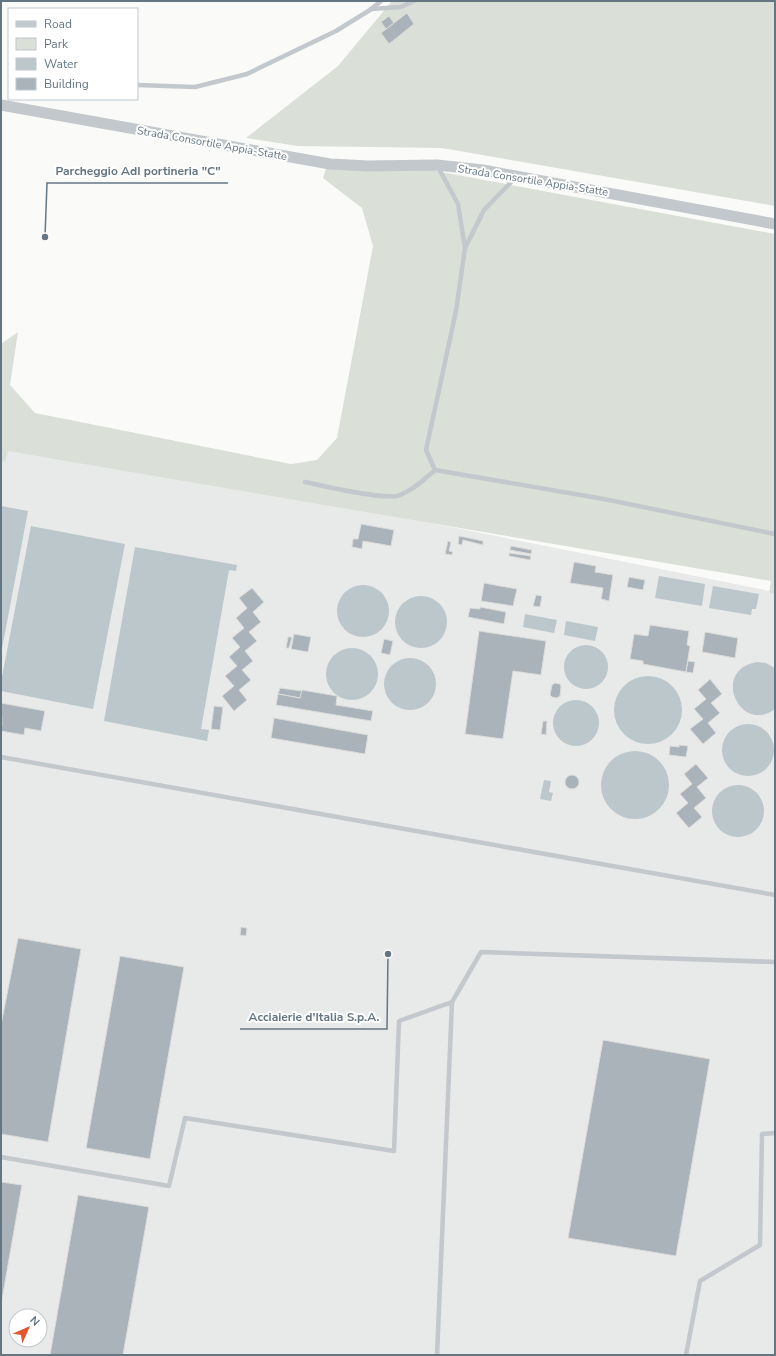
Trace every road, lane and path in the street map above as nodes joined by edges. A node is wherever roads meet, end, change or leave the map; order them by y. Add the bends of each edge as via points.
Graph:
1 (381, 1) edge
2 (414, 1) edge
3 (370, 10) junction
4 (138, 85) edge
5 (1, 105) edge
6 (1, 110) edge
7 (53, 114) junction
8 (437, 165) junction
9 (518, 176) junction
10 (775, 224) edge
11 (465, 248) junction
12 (435, 470) junction
13 (305, 482) dead end
14 (775, 534) edge
15 (1, 757) edge
16 (775, 895) edge
17 (775, 962) edge
18 (452, 1002) junction
19 (775, 1133) edge
20 (1, 1157) edge
21 (437, 1355) edge
22 (686, 1355) edge

1 - 3 lane
2 - 3 lane via 401,7
3 - 4 lane via 336,31 247,74 195,87
5 - 7 street, Strada Consortile Appia-Statte
6 - 7 street, Strada Consortile Appia-Statte
7 - 8 street, Strada Consortile Appia-Statte via 330,164
8 - 9 street, Strada Consortile Appia-Statte
8 - 11 lane via 458,204
9 - 10 street, Strada Consortile Appia-Statte
9 - 11 lane via 484,210
11 - 12 lane via 456,311 426,450
12 - 13 lane via 414,488 399,496 376,496
12 - 14 lane via 604,499
15 - 16 lane
17 - 18 lane via 481,952
18 - 20 lane via 399,1021 394,1152 185,1118 168,1186
18 - 21 lane
19 - 22 lane via 762,1134 760,1245 700,1280

